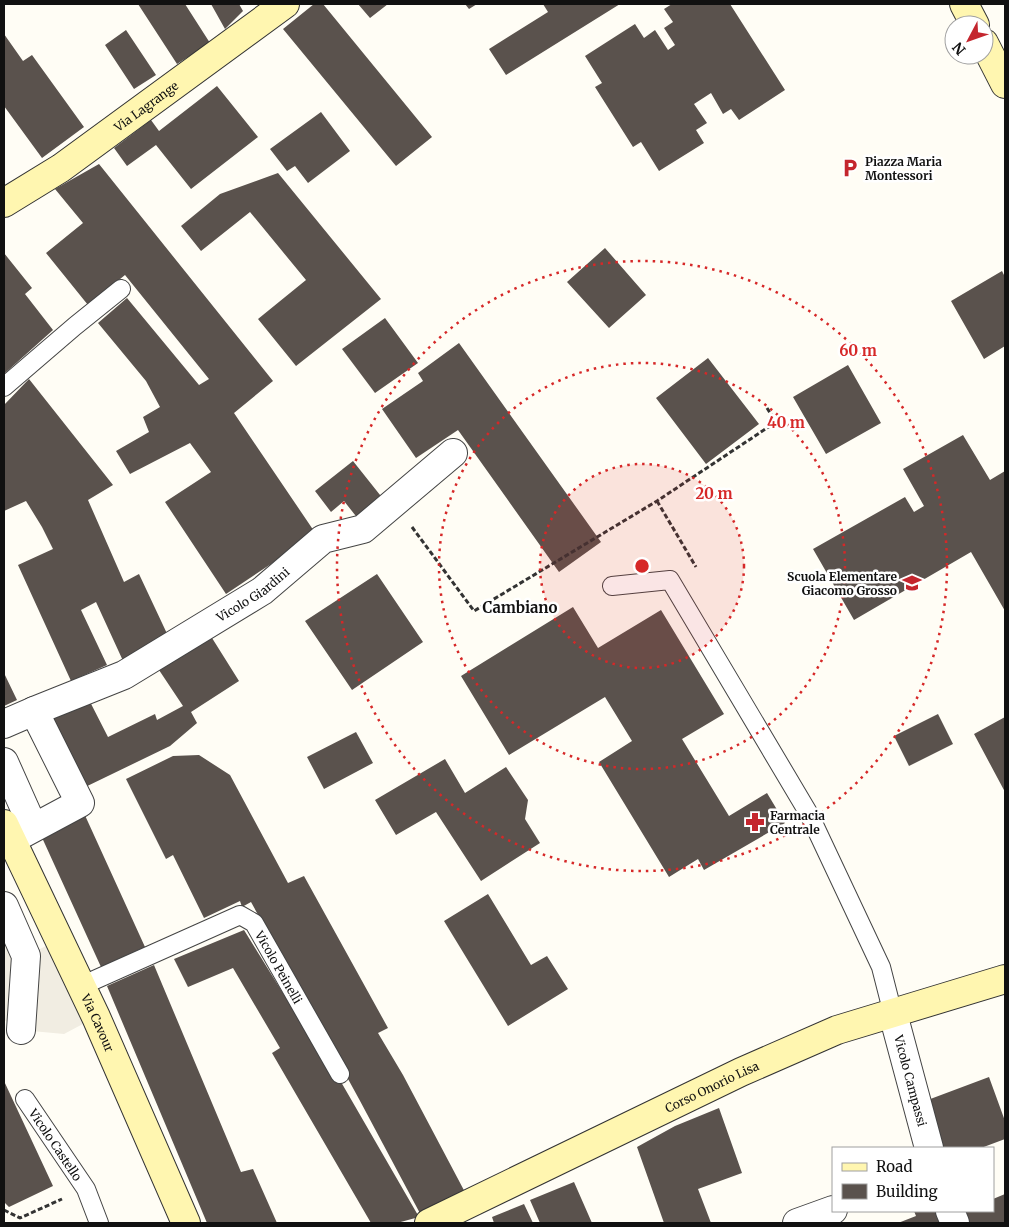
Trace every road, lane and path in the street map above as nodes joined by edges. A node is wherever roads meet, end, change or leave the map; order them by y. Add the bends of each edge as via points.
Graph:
1 (274, 7) edge
2 (994, 63) edge
3 (1005, 84) edge
4 (4, 203) edge
5 (121, 289) dead end
6 (4, 387) edge
7 (767, 408) dead end
8 (453, 453) dead end
9 (394, 502) junction
10 (612, 586) dead end
11 (34, 711) junction
12 (4, 724) edge
13 (4, 762) edge
14 (16, 830) edge
15 (4, 906) edge
16 (1005, 978) edge
17 (81, 986) junction
18 (894, 1014) junction
19 (21, 1030) dead end
20 (340, 1074) dead end
21 (25, 1099) dead end
22 (928, 1147) edge
23 (86, 1189) junction
24 (4, 1210) edge
25 (832, 1210) edge
26 (100, 1223) edge
27 (186, 1223) edge
28 (430, 1223) edge
29 (797, 1223) edge

1 - 4 street, Via Lagrange via 61,168
2 - 3 street
5 - 6 lane
7 - 9 path via 776,422 657,500 474,611
8 - 9 street, Vicolo Giardini
9 - 11 street, Vicolo Giardini via 363,529 323,539 262,591 124,675
10 - 18 lane via 670,580 809,814 881,967
11 - 12 street, Vicolo Giardini
11 - 14 street via 80,803
13 - 14 street
14 - 17 street, Via Cavour
15 - 19 street via 26,956
16 - 18 street, Corso Onorio Lisa
17 - 20 lane, Vicolo Peinelli via 240,914 254,923
17 - 27 street, Via Cavour
18 - 22 street, Vicolo Campassi
18 - 28 street, Corso Onorio Lisa via 837,1030 741,1072
21 - 23 lane, Vicolo Castello
23 - 24 path, Vicolo Castello via 20,1218
23 - 26 lane, Vicolo Castello
25 - 29 street

